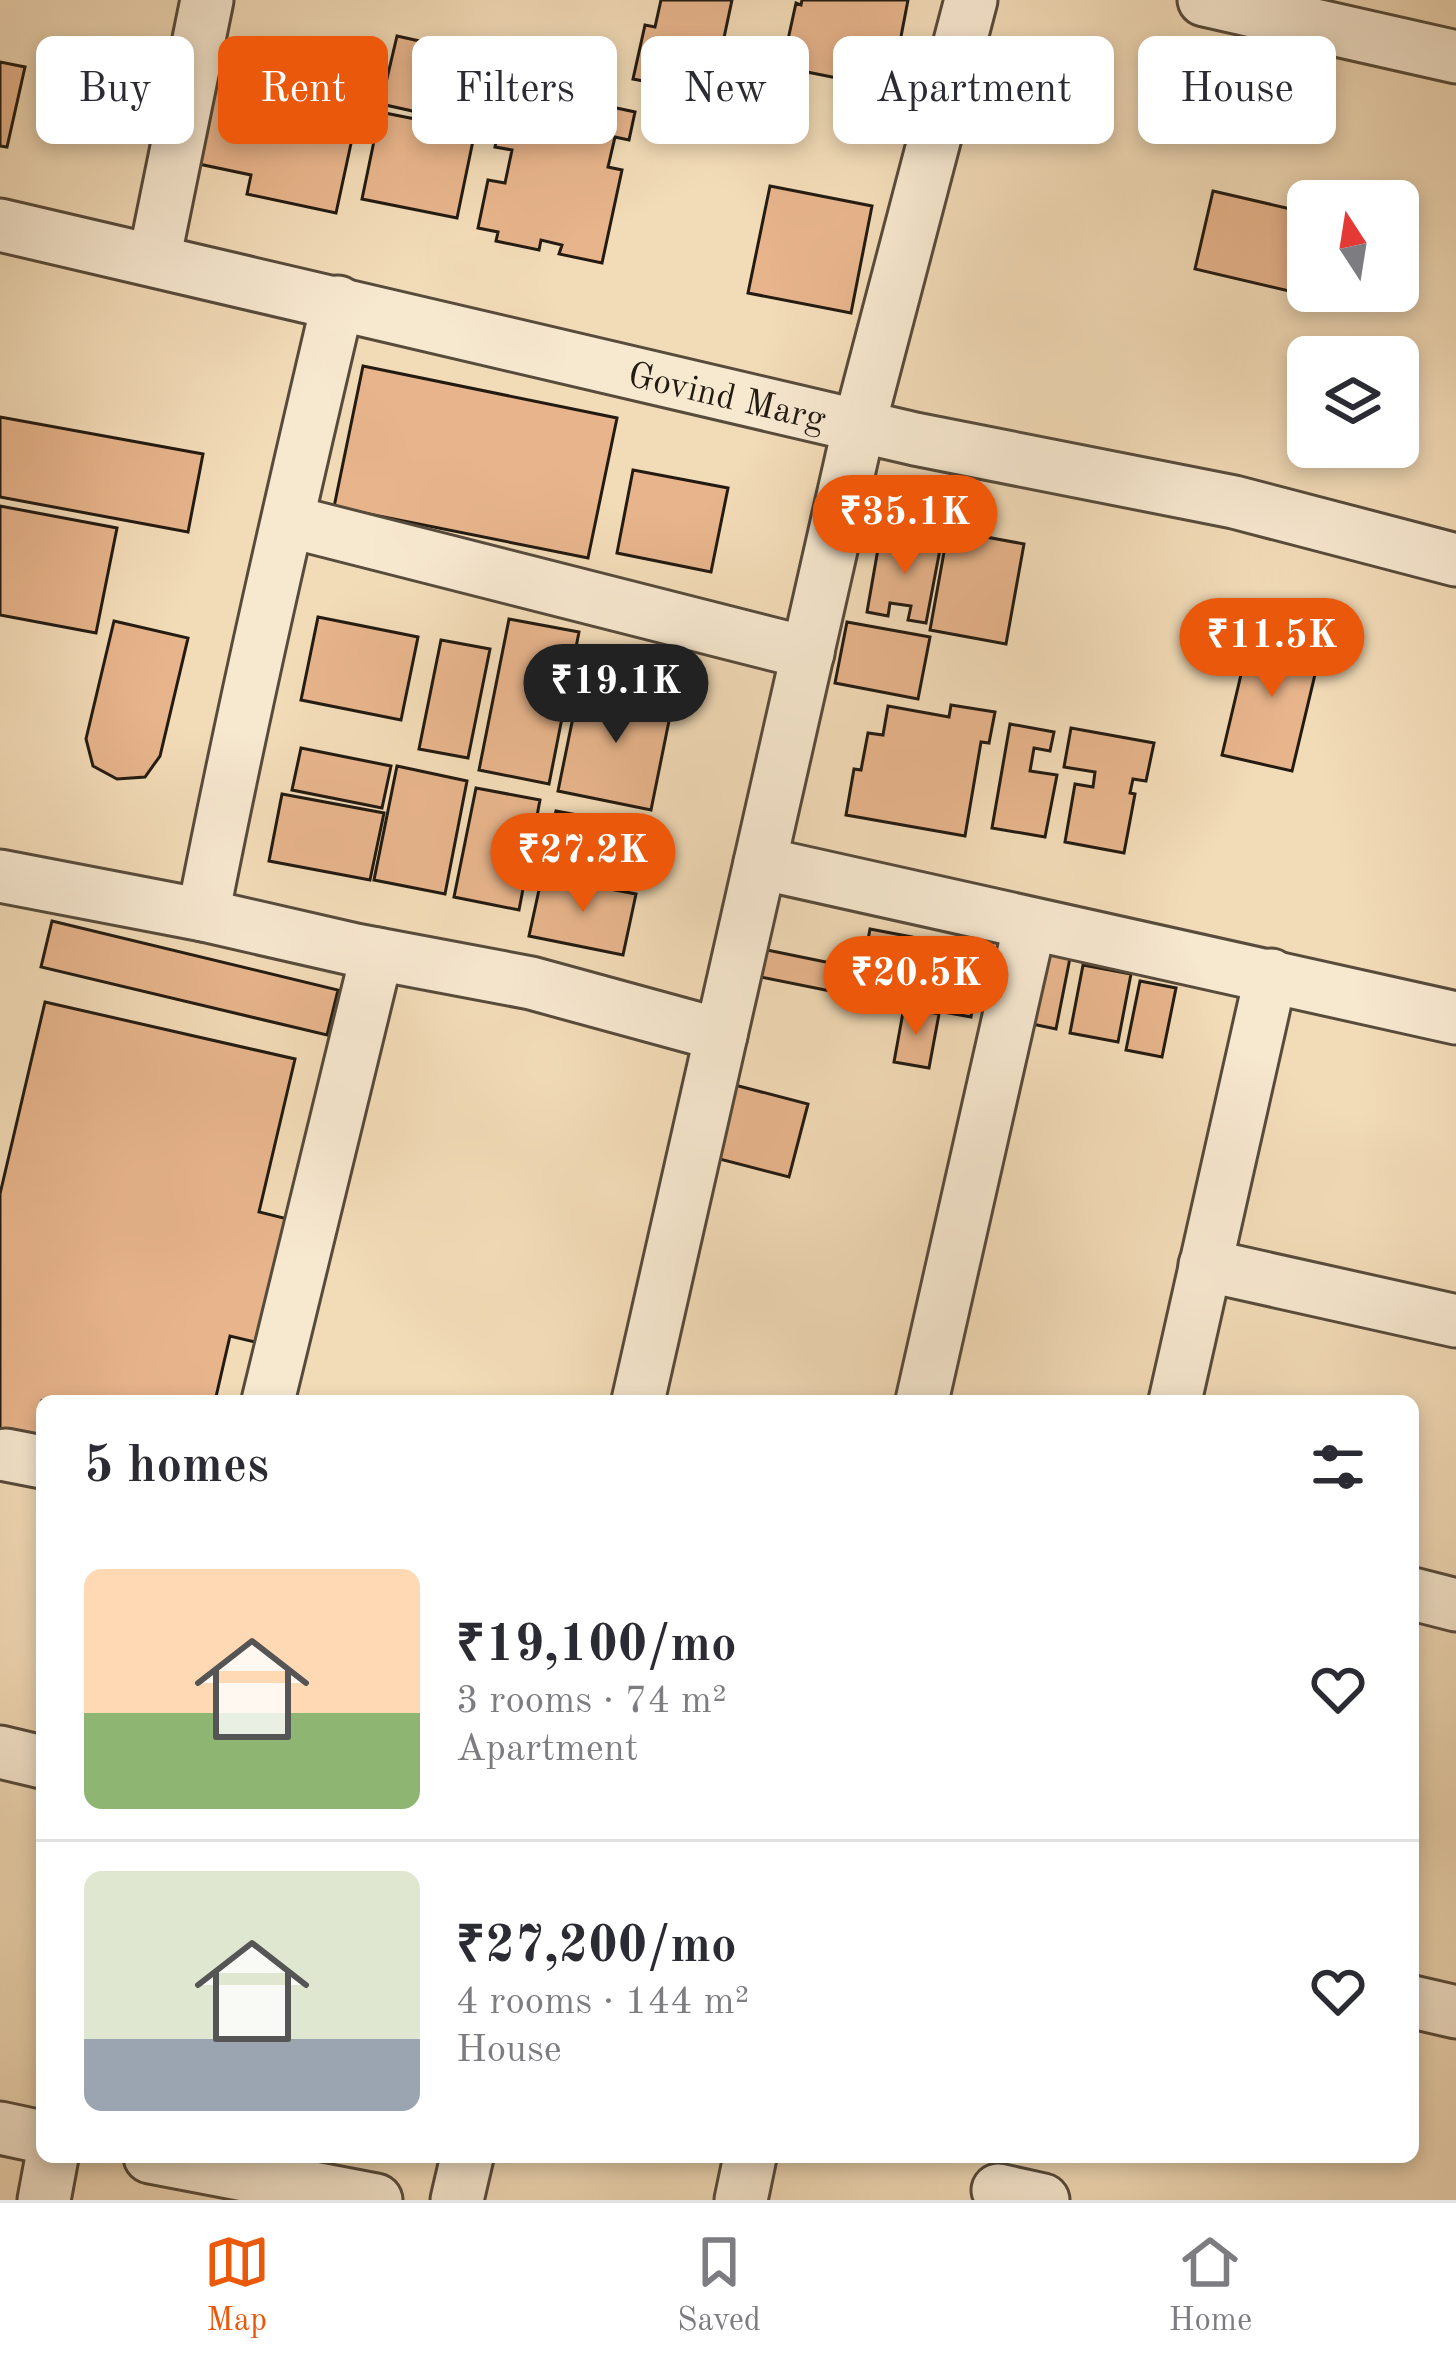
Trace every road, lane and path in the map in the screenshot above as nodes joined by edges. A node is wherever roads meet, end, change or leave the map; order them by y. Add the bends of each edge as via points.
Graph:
1 (207, 0) edge
2 (971, 0) edge
3 (1204, 0) edge
4 (1289, 9) edge
5 (1456, 57) edge
6 (0, 225) edge
7 (154, 260) junction
8 (338, 302) junction
9 (859, 426) junction
10 (288, 521) junction
11 (1456, 560) edge
12 (808, 652) junction
13 (760, 863) junction
14 (0, 876) edge
15 (203, 915) junction
16 (1030, 924) junction
17 (376, 954) junction
18 (1271, 974) junction
19 (1456, 1018) edge
20 (721, 1035) junction
21 (1205, 1264) junction
22 (1456, 1322) edge
23 (269, 1395) edge
24 (639, 1395) edge
25 (923, 1395) edge
26 (1176, 1395) edge
27 (1419, 1596) edge
28 (1456, 1605) edge
29 (0, 1752) edge
30 (36, 1761) edge
31 (1419, 2003) edge
32 (1456, 2012) edge
33 (0, 2128) edge
34 (36, 2136) edge
35 (51, 2163) edge
36 (182, 2163) edge
37 (466, 2163) edge
38 (749, 2163) edge
39 (44, 2200) edge
40 (376, 2200) edge
41 (457, 2200) edge
42 (741, 2200) edge

1 - 7 street
2 - 9 street
3 - 4 street
4 - 5 street
6 - 7 street, Govind Marg
7 - 8 street, Govind Marg
8 - 9 street, Govind Marg
8 - 10 street
9 - 11 street, Govind Marg via 1234,502
9 - 12 street
10 - 12 street
10 - 15 street
12 - 13 street
13 - 16 street
13 - 20 street
14 - 15 street
15 - 17 street
16 - 18 street
16 - 25 street
17 - 20 street via 531,983
17 - 23 street
18 - 19 street
18 - 21 street
20 - 24 street
21 - 22 street
21 - 26 street
27 - 28 street
29 - 30 street
31 - 32 street
33 - 34 street
35 - 39 street
36 - 40 street
37 - 41 street
38 - 42 street

